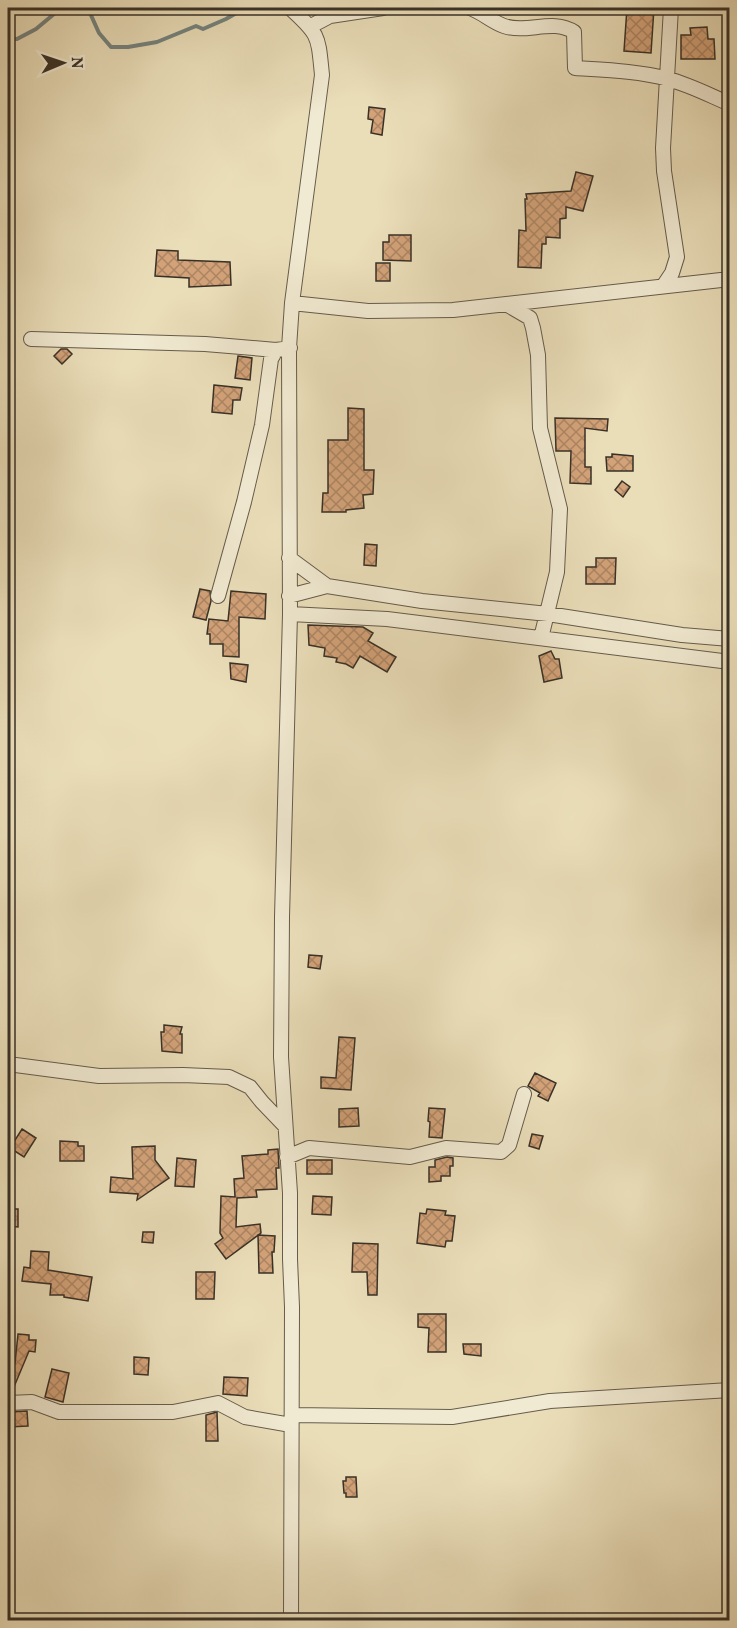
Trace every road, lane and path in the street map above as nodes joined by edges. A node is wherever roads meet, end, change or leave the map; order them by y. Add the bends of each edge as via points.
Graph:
1 (290, 8) edge
2 (383, 8) edge
3 (470, 8) edge
4 (671, 8) edge
5 (311, 26) junction
6 (666, 79) junction
7 (729, 104) edge
8 (729, 279) edge
9 (664, 285) junction
10 (292, 303) junction
11 (506, 304) junction
12 (31, 339) dead end
13 (283, 349) junction
14 (289, 558) junction
15 (327, 586) junction
16 (218, 596) dead end
17 (289, 596) junction
18 (290, 614) junction
19 (548, 614) junction
20 (541, 638) junction
21 (729, 639) edge
22 (729, 662) edge
23 (8, 1064) edge
24 (524, 1094) dead end
25 (285, 1126) junction
26 (287, 1157) junction
27 (729, 1390) edge
28 (8, 1403) edge
29 (291, 1420) junction
30 (291, 1620) edge

1 - 5 street
2 - 5 street via 330,15
3 - 6 street via 514,28 564,26 574,32 575,68
4 - 6 street
5 - 10 street via 319,40 322,75
6 - 7 street
6 - 9 street via 664,171 677,257
8 - 9 street
9 - 11 street
10 - 11 street via 368,311 453,310
10 - 13 street
11 - 19 street via 530,318 533,328 538,355 540,428 560,508 557,572
12 - 13 street
13 - 14 street via 288,415
13 - 16 street via 271,359 262,425
14 - 15 street
14 - 17 street
15 - 17 street
15 - 19 street
17 - 18 street
18 - 20 street via 387,619
18 - 25 street via 282,918 281,1057
19 - 20 street
19 - 21 street
20 - 22 street
23 - 25 street via 99,1076 229,1077 250,1087
24 - 26 street via 509,1144 501,1152 446,1148 410,1157 309,1148
25 - 26 street
26 - 29 street
27 - 29 street via 550,1401 452,1417
28 - 29 street via 32,1402 58,1412 173,1412 218,1403 245,1417
29 - 30 street

